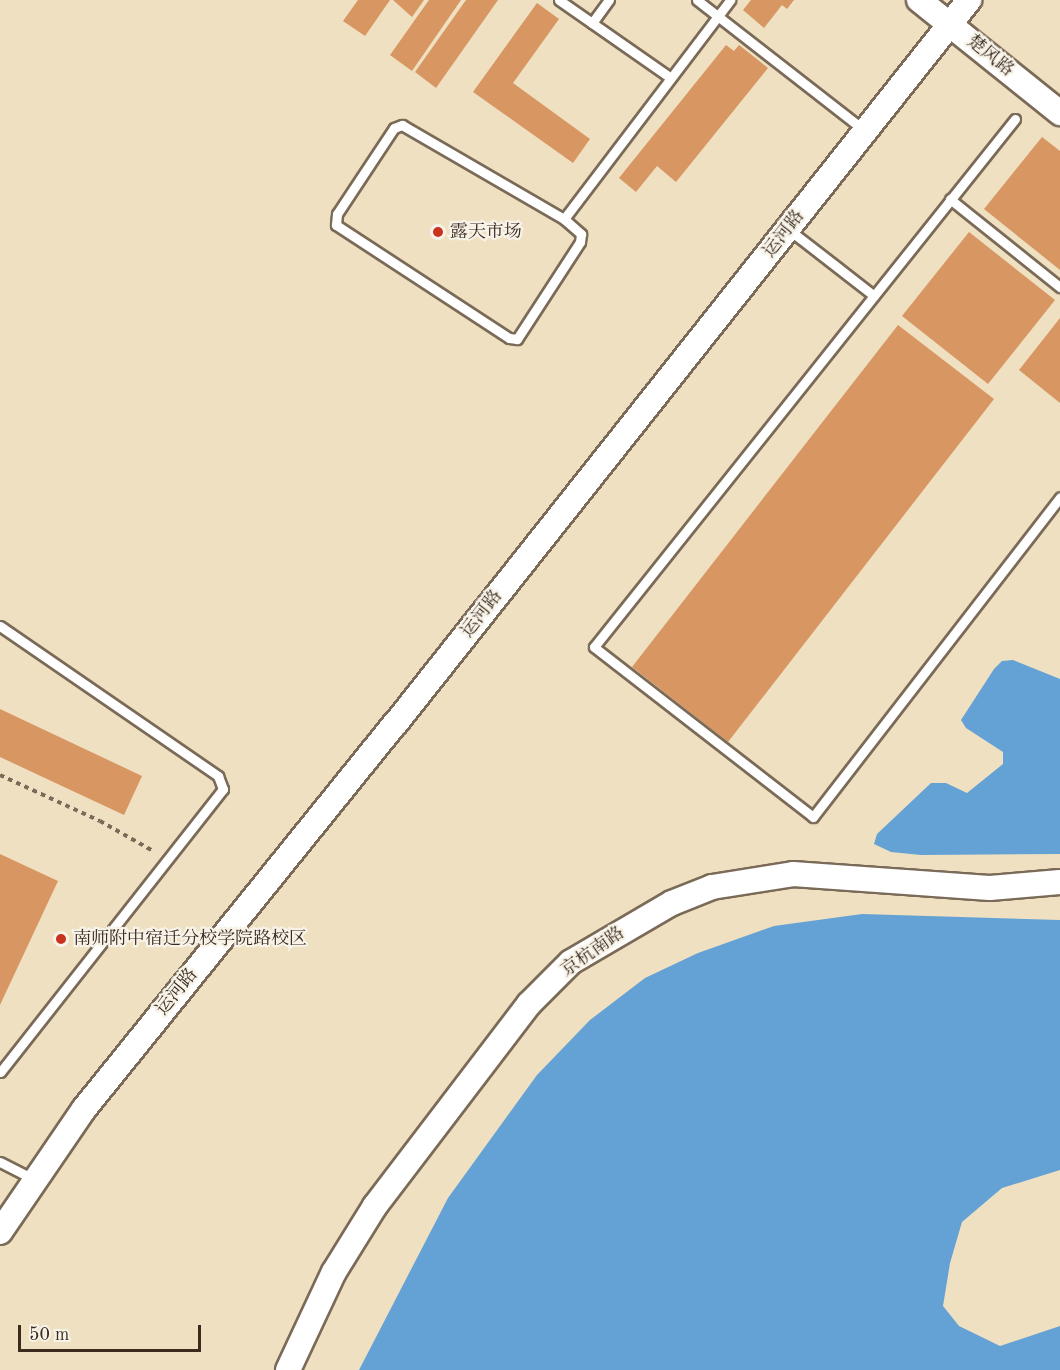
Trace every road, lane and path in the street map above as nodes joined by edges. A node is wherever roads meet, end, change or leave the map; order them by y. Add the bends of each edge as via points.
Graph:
1 (559, 0) edge
2 (609, 0) edge
3 (697, 0) edge
4 (730, 0) edge
5 (919, 0) edge
6 (969, 0) edge
7 (718, 16) junction
8 (592, 23) junction
9 (950, 24) junction
10 (671, 78) junction
11 (1060, 113) edge
12 (1015, 119) dead end
13 (865, 131) junction
14 (950, 199) junction
15 (564, 219) junction
16 (788, 229) junction
17 (1060, 287) edge
18 (873, 296) junction
19 (1060, 497) edge
20 (0, 626) edge
21 (0, 775) edge
22 (169, 861) junction
23 (1060, 882) edge
24 (0, 1072) edge
25 (0, 1162) edge
26 (34, 1179) junction
27 (0, 1232) edge
28 (288, 1370) edge

1 - 8 lane
2 - 8 lane
3 - 7 lane
4 - 7 lane
5 - 9 street, 楚风路
6 - 9 street, 运河路
7 - 10 lane
7 - 13 lane
8 - 10 lane
9 - 11 street, 楚风路
9 - 13 street, 运河路
10 - 15 lane
12 - 14 lane
13 - 16 street, 运河路
14 - 17 lane
14 - 18 lane
15 - 15 lane via 402,125 392,131 336,221 339,229 514,339 580,242 578,231
16 - 18 lane
16 - 26 street, 运河路 via 404,714 163,1009
18 - 19 lane via 594,647 813,817
20 - 22 lane via 218,776 223,789 219,797
21 - 22 path via 100,821
22 - 24 lane
23 - 28 street, 京杭南路 via 990,888 793,874 712,887 672,903 571,962 530,1004 375,1206 334,1272
25 - 26 lane
26 - 27 street, 运河路

